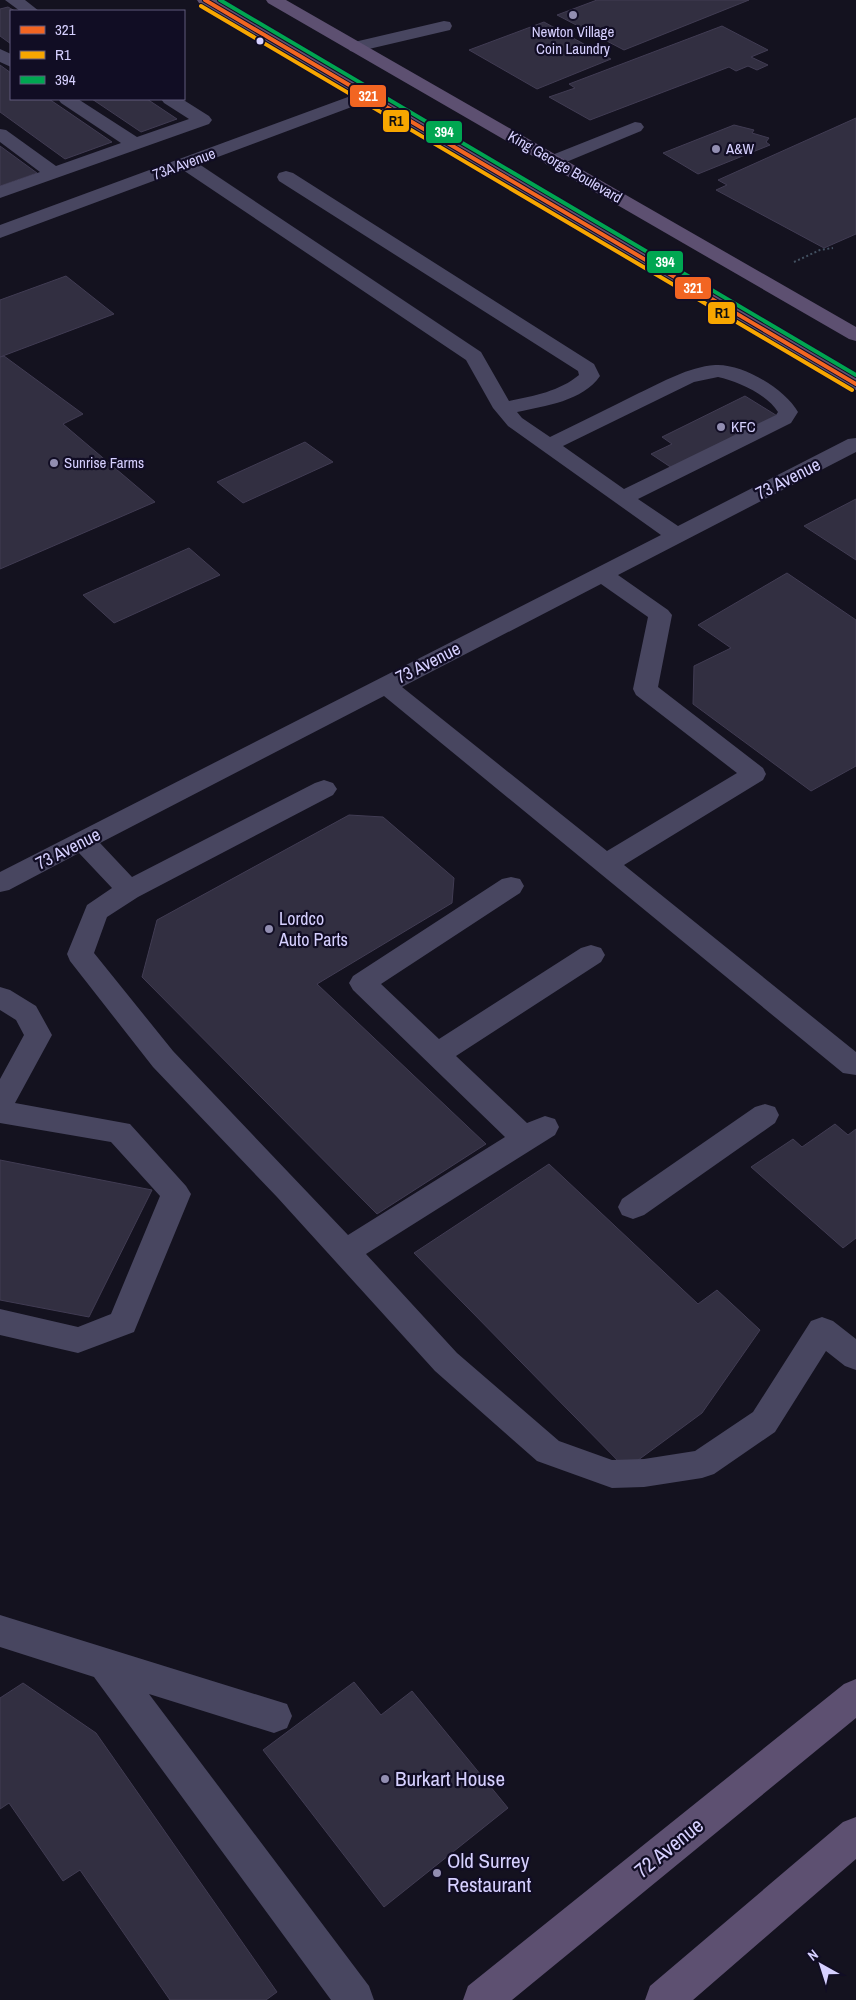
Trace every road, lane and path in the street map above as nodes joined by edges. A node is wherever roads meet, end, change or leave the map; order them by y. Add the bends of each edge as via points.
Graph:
1 (13, 0) edge
2 (205, 0) edge
3 (274, 0) edge
4 (29, 10) edge
5 (444, 26) dead end
6 (356, 47) junction
7 (367, 95) junction
8 (69, 100) edge
9 (172, 100) edge
10 (635, 127) dead end
11 (0, 134) edge
12 (136, 144) junction
13 (553, 161) junction
14 (185, 163) junction
15 (54, 173) junction
16 (286, 177) dead end
17 (0, 192) edge
18 (658, 220) junction
19 (0, 232) edge
20 (833, 248) dead end
21 (790, 264) dead end
22 (856, 335) edge
23 (856, 384) edge
24 (503, 408) junction
25 (856, 444) edge
26 (547, 446) junction
27 (622, 498) junction
28 (677, 536) junction
29 (600, 574) junction
30 (385, 685) junction
31 (324, 789) dead end
32 (83, 841) junction
33 (606, 864) junction
34 (0, 884) edge
35 (511, 886) dead end
36 (129, 890) junction
37 (591, 955) dead end
38 (0, 997) edge
39 (437, 1054) junction
40 (853, 1065) dead end
41 (0, 1105) edge
42 (0, 1112) edge
43 (765, 1115) dead end
44 (633, 1207) dead end
45 (345, 1252) junction
46 (0, 1322) edge
47 (856, 1358) edge
48 (0, 1631) edge
49 (105, 1663) junction
50 (856, 1696) edge
51 (274, 1716) dead end
52 (856, 1834) edge
53 (355, 2000) edge
54 (482, 2000) edge
55 (664, 2000) edge

1 - 4 street
2 - 7 main road
3 - 6 main road, King George Boulevard
5 - 6 street
6 - 13 main road, King George Boulevard
7 - 14 street, 73A Avenue
7 - 18 main road via 390,93 404,99 571,196
7 - 23 main road
8 - 12 street
9 - 12 street via 204,120
10 - 13 street
11 - 15 street
12 - 15 street
13 - 18 main road, King George Boulevard
14 - 19 street, 73A Avenue
14 - 24 street via 474,356
15 - 17 street
16 - 24 street via 587,368 590,376 582,384 526,404
18 - 22 main road, King George Boulevard
20 - 21 path via 820,250
24 - 26 street via 515,422
25 - 28 street, 73 Avenue
26 - 27 street
26 - 27 street via 687,378 706,372 736,375 786,406 788,412 784,419
27 - 28 street
28 - 29 street, 73 Avenue
29 - 30 street, 73 Avenue
29 - 33 street via 660,615 645,689 754,774
30 - 32 street, 73 Avenue
30 - 33 street
31 - 36 street
32 - 34 street, 73 Avenue
32 - 36 street
33 - 40 street
35 - 39 street via 363,983
36 - 45 street via 96,912 80,954 163,1059
37 - 39 street
38 - 41 street via 26,1014 38,1035
39 - 45 street via 535,1133
42 - 46 street via 120,1132 176,1194 123,1323 78,1340
43 - 44 street
45 - 47 street via 446,1362 548,1451 612,1474 644,1473 702,1464 764,1422 822,1330
48 - 49 street
49 - 51 street
49 - 53 street
50 - 54 main road, 72 Avenue
52 - 55 main road

